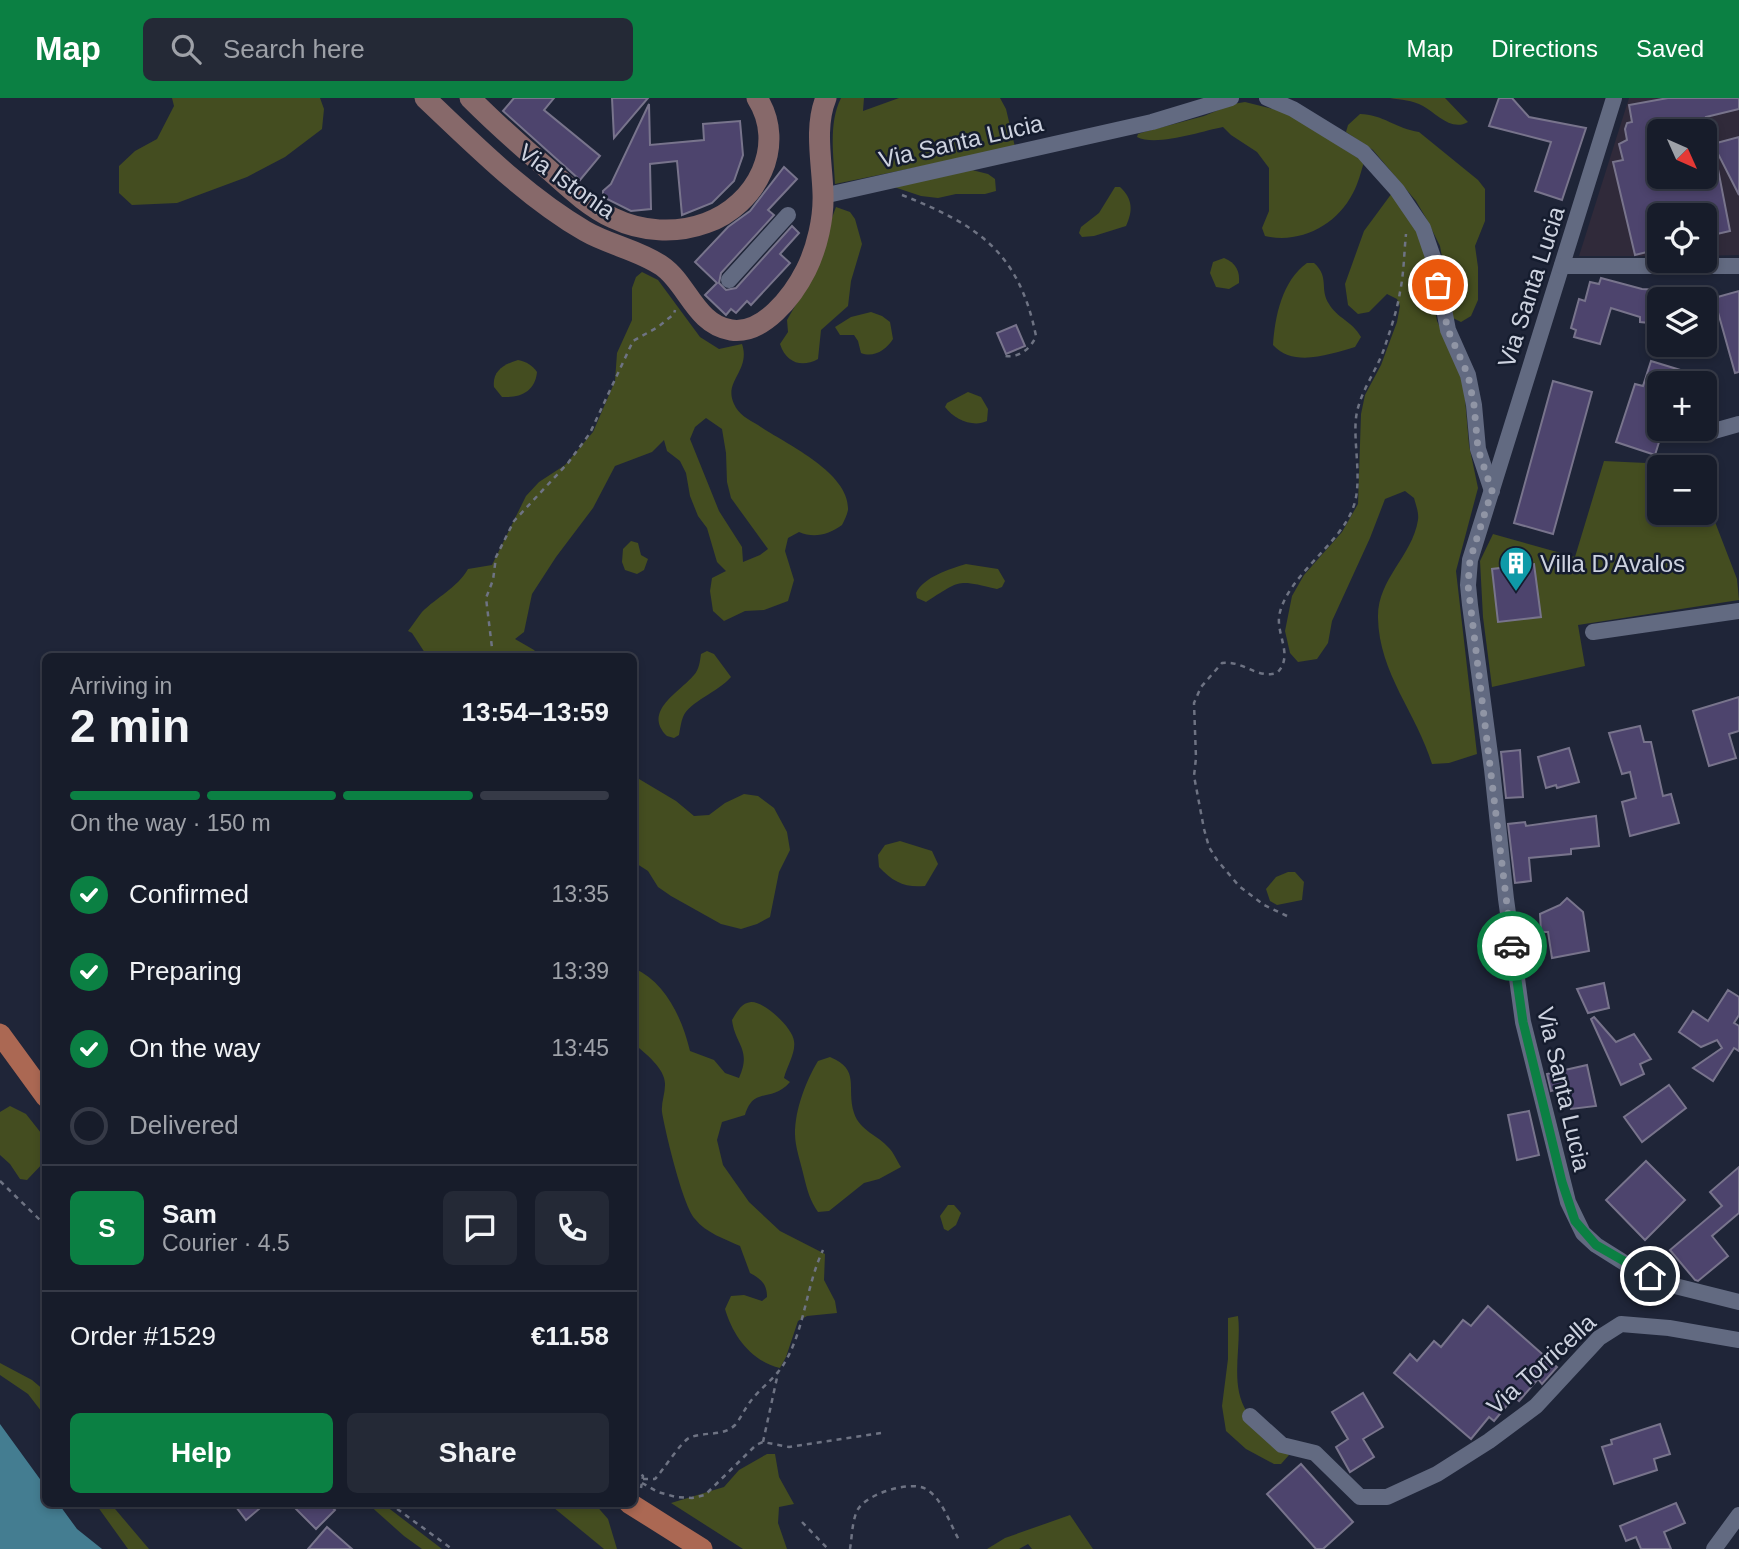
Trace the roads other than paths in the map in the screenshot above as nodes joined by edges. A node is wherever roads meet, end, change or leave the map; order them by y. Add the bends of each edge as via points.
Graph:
1 (425, 98) edge
2 (470, 98) edge
3 (757, 98) edge
4 (826, 98) edge
5 (1231, 98) edge
6 (1267, 98) edge
7 (1614, 98) edge
8 (823, 196) junction
9 (788, 215) dead end
10 (1562, 266) junction
11 (1739, 266) edge
12 (729, 280) dead end
13 (1739, 424) edge
14 (1717, 430) edge
15 (1492, 491) junction
16 (1739, 611) edge
17 (1593, 632) dead end
18 (0, 1034) edge
19 (42, 1092) edge
20 (1739, 1302) edge
21 (1739, 1340) edge
22 (1250, 1416) dead end
23 (635, 1507) edge
24 (1739, 1515) edge
25 (702, 1549) edge
26 (1714, 1549) edge

1 - 8 street, Via Istonia via 548,206 585,231 664,267 703,314 731,330 762,322 789,296 806,271 815,245
2 - 3 street via 593,206 634,225 669,230 710,222 739,202 756,181 771,140
4 - 8 street, Via Istonia via 820,125
5 - 8 street, Via Santa Lucia via 1152,122
6 - 15 street, Via Santa Lucia via 1293,108 1363,152 1423,228 1448,330 1468,375 1478,449
7 - 10 street, Via Santa Lucia
9 - 12 street
10 - 11 street
10 - 15 street, Via Santa Lucia
13 - 14 street
15 - 20 street, Via Santa Lucia via 1470,560 1470,605 1523,1022 1568,1202 1583,1233 1631,1267 1671,1285
16 - 17 street
18 - 19 main road
21 - 22 street, Via Torricella via 1621,1324 1599,1338 1536,1406 1489,1441 1437,1474 1387,1497 1360,1497 1315,1453 1282,1445
23 - 25 main road
24 - 26 street

